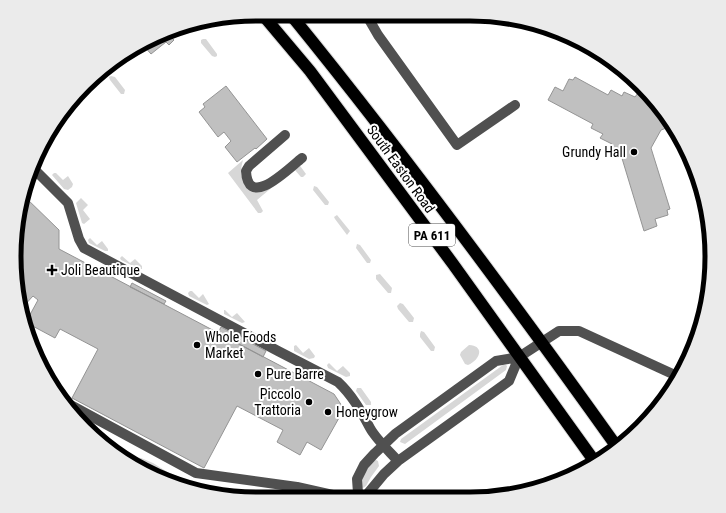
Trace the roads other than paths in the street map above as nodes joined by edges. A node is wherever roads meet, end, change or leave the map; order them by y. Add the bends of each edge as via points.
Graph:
1 (268, 21) edge
2 (296, 21) edge
3 (370, 21) edge
4 (515, 104) dead end
5 (285, 135) dead end
6 (302, 158) dead end
7 (37, 172) edge
8 (541, 342) junction
9 (519, 357) junction
10 (673, 374) edge
11 (76, 408) edge
12 (614, 442) edge
13 (384, 445) junction
14 (592, 457) edge
15 (398, 461) junction
16 (319, 492) edge
17 (358, 492) edge
18 (369, 492) edge

1 - 9 highway, South Easton Road / PA 611 via 315,77
2 - 8 highway, South Easton Road / PA 611 via 467,240
3 - 4 lane via 457,145
5 - 6 lane via 249,166 246,171 249,182 258,188 268,185
7 - 13 lane via 68,203 78,239 84,248 338,382 346,389 366,418 372,432
8 - 9 lane
8 - 10 lane via 560,331 579,331
8 - 12 highway, South Easton Road / PA 611
9 - 13 lane via 496,361
9 - 14 highway, South Easton Road / PA 611
9 - 15 lane via 509,381
11 - 16 lane via 196,473
13 - 15 lane
13 - 17 lane via 364,465 357,479
15 - 18 lane

